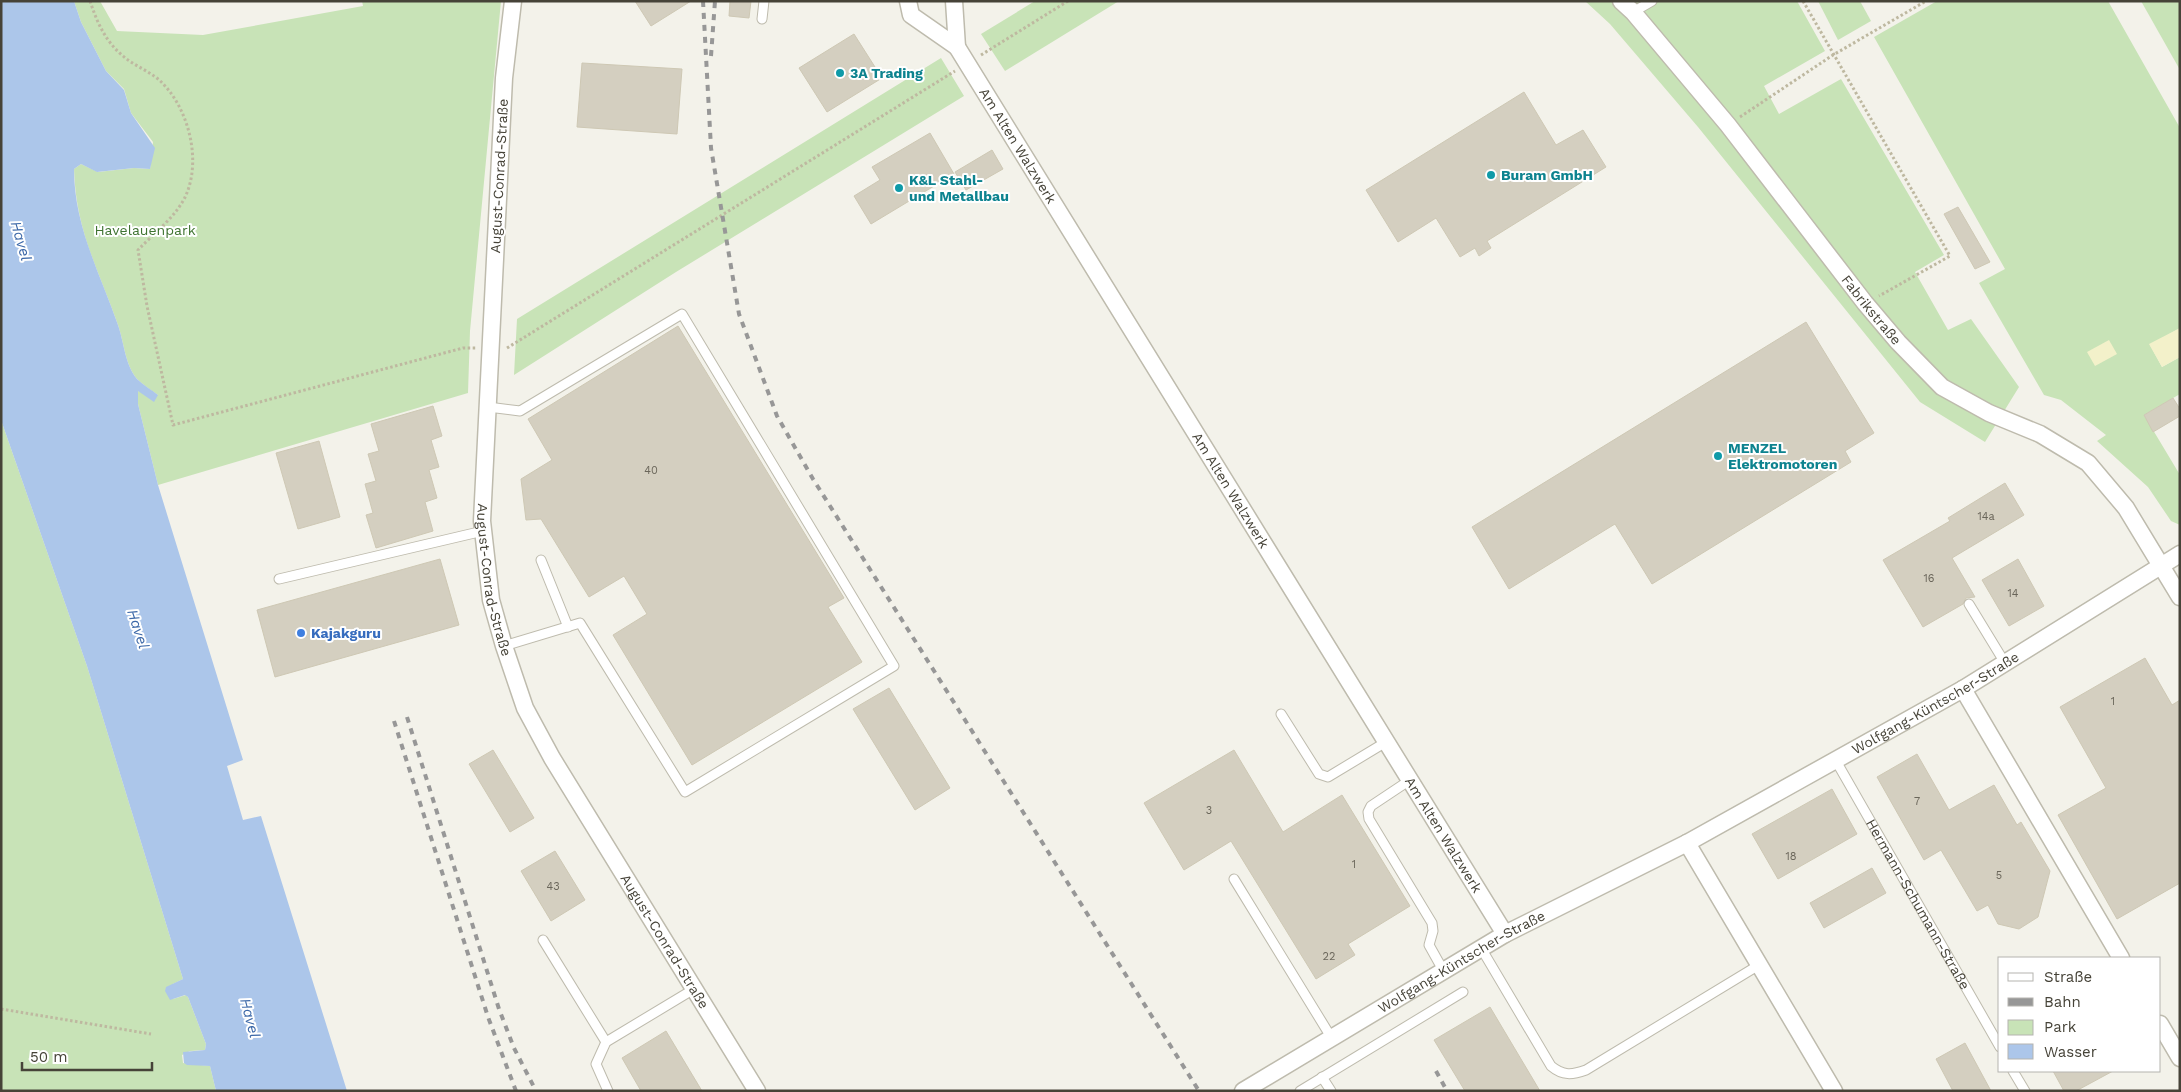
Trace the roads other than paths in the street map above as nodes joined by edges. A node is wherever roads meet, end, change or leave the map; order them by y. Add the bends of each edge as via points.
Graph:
1 (513, 1) edge
2 (764, 1) edge
3 (908, 1) edge
4 (954, 1) edge
5 (1652, 1) edge
6 (1627, 7) edge
7 (762, 20) dead end
8 (957, 47) junction
9 (488, 407) junction
10 (483, 531) junction
11 (2180, 554) edge
12 (541, 560) dead end
13 (2161, 566) junction
14 (279, 579) dead end
15 (2180, 598) edge
16 (1969, 604) dead end
17 (568, 627) junction
18 (504, 646) junction
19 (2005, 663) junction
20 (1963, 689) junction
21 (1281, 714) dead end
22 (1386, 742) junction
23 (1836, 761) junction
24 (1410, 780) junction
25 (1686, 843) junction
26 (1234, 879) dead end
27 (1506, 934) junction
28 (543, 940) dead end
29 (1481, 948) junction
30 (2120, 957) edge
31 (1759, 965) junction
32 (1443, 970) junction
33 (694, 988) junction
34 (1463, 992) dead end
35 (2161, 1026) edge
36 (1331, 1037) junction
37 (606, 1042) junction
38 (1998, 1044) edge
39 (2180, 1058) edge
40 (2014, 1072) edge
41 (1322, 1077) junction
42 (608, 1091) edge
43 (757, 1091) edge
44 (1243, 1091) edge
45 (1300, 1091) edge
46 (1331, 1091) edge
47 (1834, 1091) edge
48 (2025, 1091) edge

1 - 9 street, August-Conrad-Straße via 504,78
2 - 7 lane
3 - 8 street, Am Alten Walzwerk via 911,15
4 - 8 street, Am Alten Walzwerk
5 - 6 lane
6 - 13 street, Fabrikstraße via 1728,125 1898,342 1942,387 1989,413 2040,434 2088,463 2126,508
8 - 22 street, Am Alten Walzwerk
9 - 10 street, August-Conrad-Straße
9 - 17 lane via 520,411 682,314 894,666 685,792 580,623
10 - 14 lane
10 - 18 street, August-Conrad-Straße via 491,600
11 - 13 street, Wolfgang-Küntscher-Straße
12 - 17 lane
13 - 15 street, Fabrikstraße
13 - 19 street, Wolfgang-Küntscher-Straße
16 - 19 lane
17 - 18 lane
18 - 33 street, August-Conrad-Straße via 525,708 552,758
19 - 20 street, Wolfgang-Küntscher-Straße
20 - 23 street, Wolfgang-Küntscher-Straße
20 - 30 street
21 - 22 lane via 1319,774 1328,777
22 - 24 street, Am Alten Walzwerk
23 - 25 street, Wolfgang-Küntscher-Straße
23 - 38 lane, Hermann-Schumann-Straße
24 - 27 street, Am Alten Walzwerk
24 - 32 lane via 1371,806 1369,820 1432,923 1428,945
25 - 27 street, Wolfgang-Küntscher-Straße
25 - 31 street
26 - 36 lane
27 - 29 street, Wolfgang-Küntscher-Straße
28 - 37 lane
29 - 31 lane via 1551,1066 1560,1074 1572,1075 1586,1070
29 - 32 street, Wolfgang-Küntscher-Straße
31 - 47 street
32 - 36 street, Wolfgang-Küntscher-Straße
33 - 37 lane
33 - 43 street, August-Conrad-Straße
34 - 41 lane
35 - 39 street
36 - 44 street, Wolfgang-Küntscher-Straße
37 - 42 lane via 596,1064
40 - 48 lane
41 - 45 lane
41 - 46 lane

